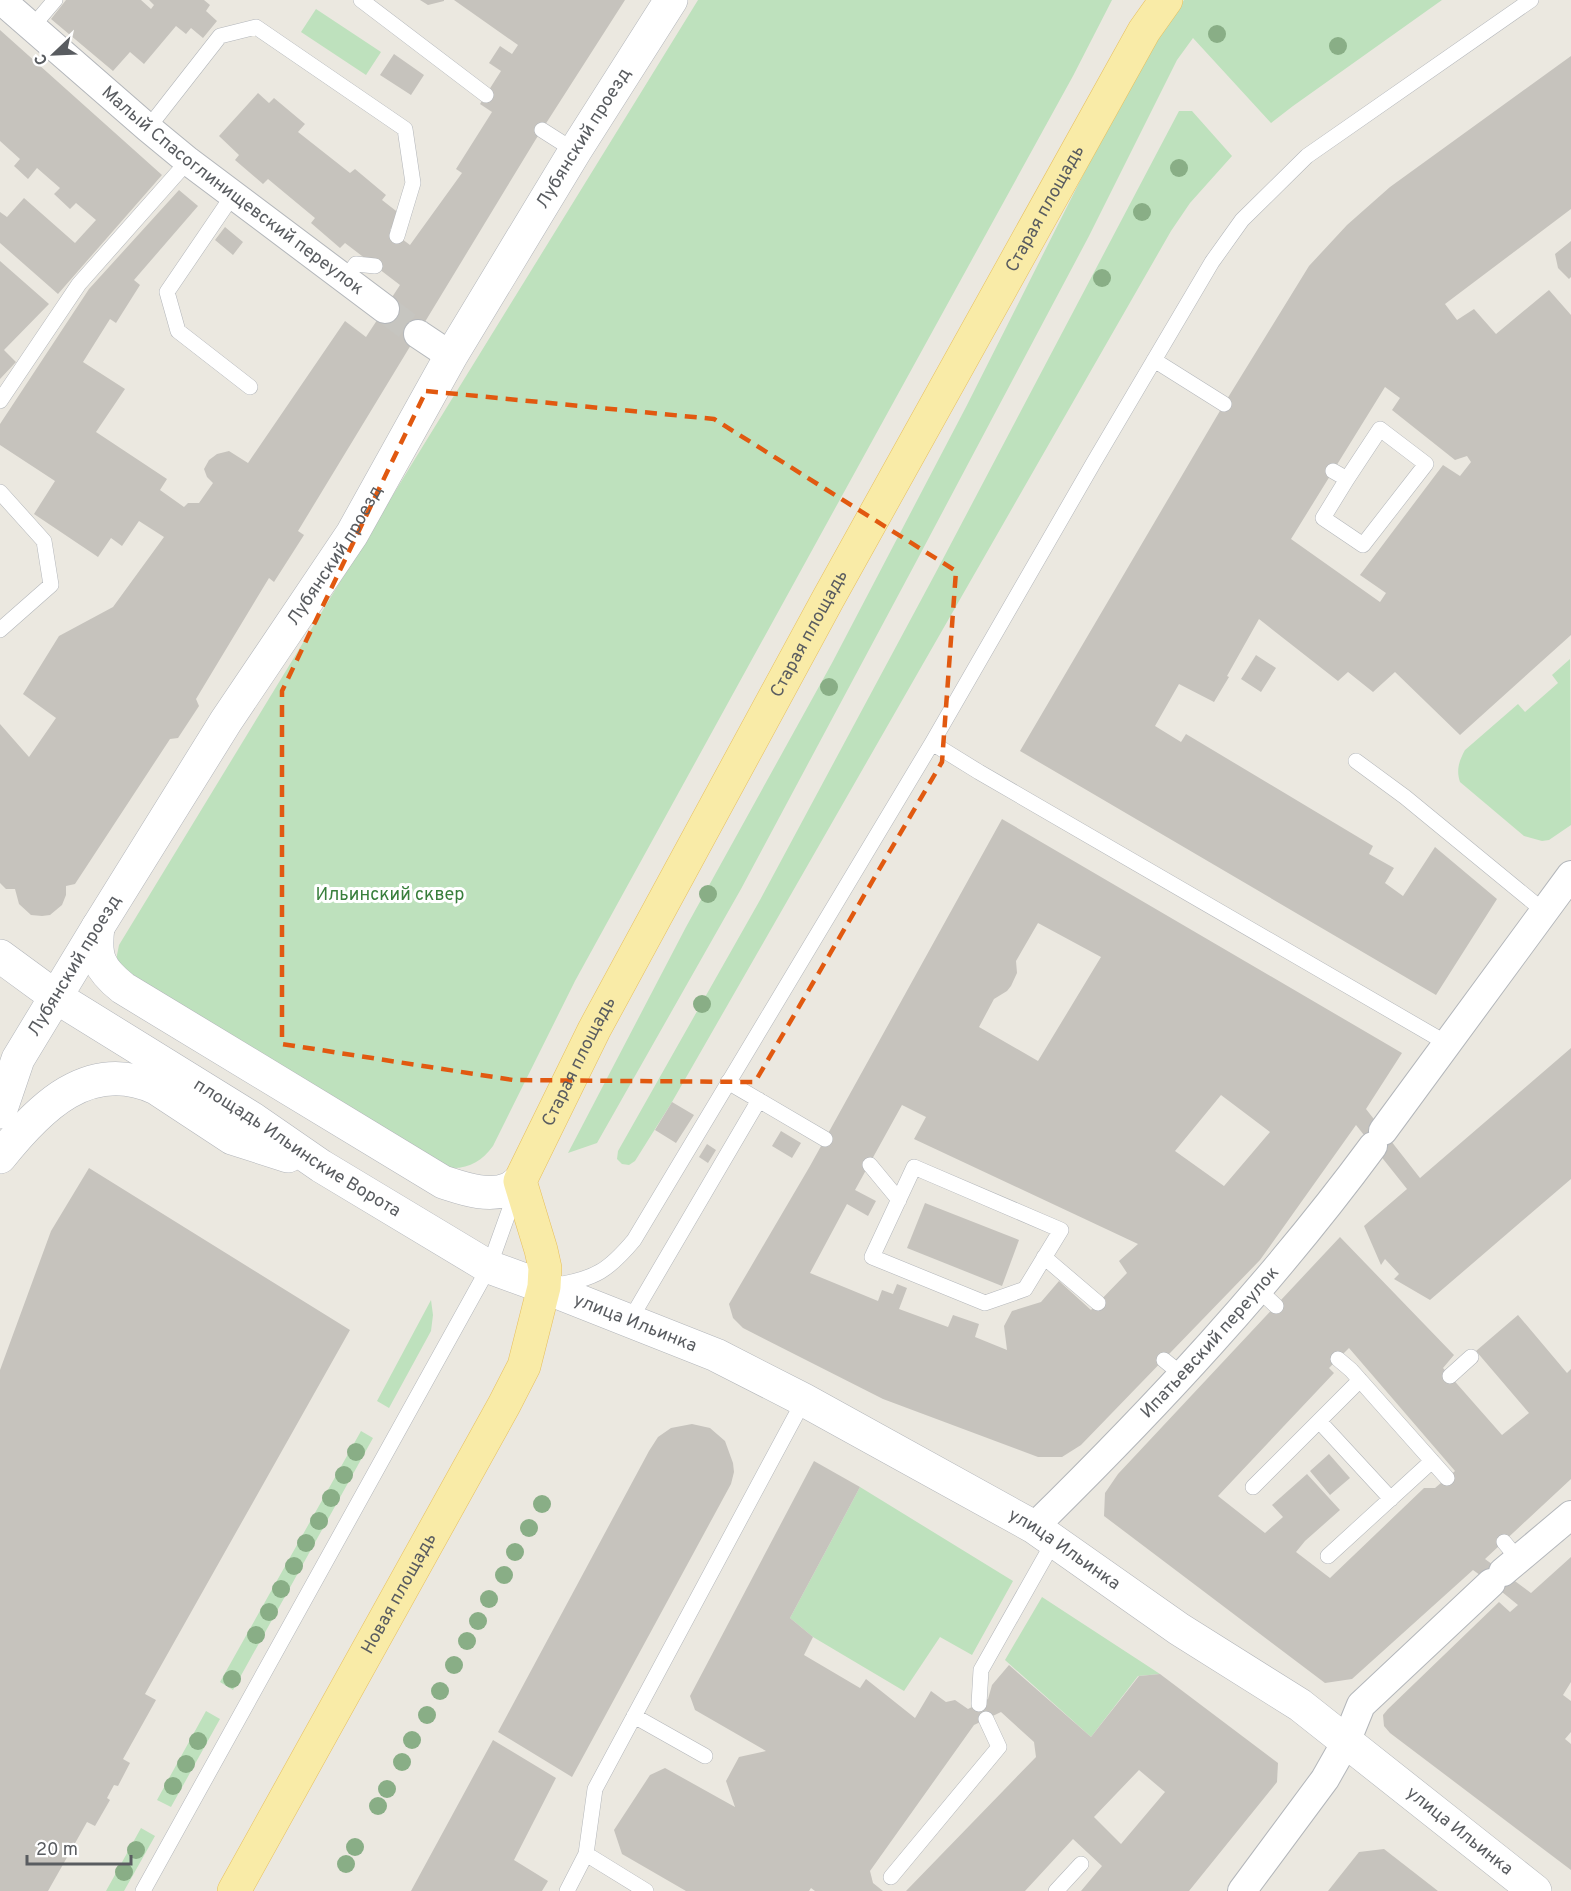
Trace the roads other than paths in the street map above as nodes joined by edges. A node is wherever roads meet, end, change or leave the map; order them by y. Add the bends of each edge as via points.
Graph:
1 (1, 0) edge
2 (55, 0) edge
3 (361, 0) edge
4 (671, 0) edge
5 (1166, 0) edge
6 (1532, 0) edge
7 (32, 27) junction
8 (486, 94) dead end
9 (148, 128) junction
10 (542, 130) dead end
11 (575, 151) junction
12 (188, 161) junction
13 (233, 195) junction
14 (397, 236) dead end
15 (375, 266) dead end
16 (345, 279) junction
17 (385, 309) tunnel mouth
18 (418, 334) tunnel mouth
19 (451, 356) junction
20 (1154, 360) junction
21 (250, 387) dead end
22 (0, 401) edge
23 (1224, 404) dead end
24 (1333, 471) dead end
25 (1347, 479) junction
26 (0, 492) edge
27 (0, 630) edge
28 (932, 742) junction
29 (1356, 761) dead end
30 (1571, 875) edge
31 (1545, 912) junction
32 (98, 927) junction
33 (0, 956) edge
34 (56, 997) junction
35 (1448, 1044) junction
36 (729, 1082) junction
37 (759, 1100) junction
38 (0, 1112) edge
39 (825, 1139) dead end
40 (0, 1157) edge
41 (870, 1165) dead end
42 (321, 1167) junction
43 (520, 1181) junction
44 (899, 1200) junction
45 (1044, 1257) junction
46 (489, 1267) junction
47 (544, 1287) junction
48 (1098, 1303) dead end
49 (630, 1320) junction
50 (1471, 1357) dead end
51 (1338, 1359) dead end
52 (1450, 1376) dead end
53 (1360, 1380) junction
54 (804, 1400) junction
55 (1319, 1421) junction
56 (1432, 1461) junction
57 (1447, 1478) dead end
58 (1253, 1486) dead end
59 (1391, 1499) junction
60 (1571, 1515) edge
61 (1044, 1534) junction
62 (1328, 1556) dead end
63 (979, 1704) dead end
64 (634, 1716) junction
65 (986, 1719) dead end
66 (1346, 1742) junction
67 (705, 1756) dead end
68 (586, 1854) junction
69 (1081, 1864) dead end
70 (891, 1877) dead end
71 (143, 1891) edge
72 (234, 1891) edge
73 (567, 1891) edge
74 (646, 1891) edge
75 (1056, 1891) edge
76 (1242, 1891) edge
77 (1535, 1891) edge

1 - 7 street, Малый Спасоглинищевский переулок
2 - 7 lane
3 - 8 lane
4 - 11 main road, Лубянский проезд
5 - 43 main road, Старая площадь via 1144,31 828,599 594,1030
6 - 20 lane via 1307,156 1242,220 1212,261
7 - 9 street, Малый Спасоглинищевский переулок
9 - 12 street, Малый Спасоглинищевский переулок
9 - 14 lane via 220,36 256,27 405,129 413,183
10 - 11 lane
11 - 19 main road, Лубянский проезд
12 - 13 street, Малый Спасоглинищевский переулок
12 - 22 lane via 79,284
13 - 16 street, Малый Спасоглинищевский переулок
13 - 21 lane via 167,292 178,330
15 - 16 lane via 356,264
16 - 17 street, Малый Спасоглинищевский переулок
18 - 19 street
19 - 32 main road, Лубянский проезд via 352,534 226,721
20 - 23 lane
20 - 28 lane
24 - 25 lane
25 - 25 lane via 1380,429 1426,464 1363,544 1323,518
26 - 27 lane via 44,541 51,585
28 - 35 lane
28 - 36 lane
29 - 31 lane
30 - 31 street, Ипатьевский переулок
31 - 35 street, Ипатьевский переулок
32 - 34 main road, Лубянский проезд
32 - 43 main road via 98,958 104,971 123,988 443,1182 488,1192 508,1189
33 - 34 main road, площадь Ильинские Ворота
34 - 38 main road, Лубянский проезд via 18,1059
34 - 42 main road, площадь Ильинские Ворота via 253,1119
35 - 61 street, Ипатьевский переулок via 1347,1181 1268,1298 1173,1367
36 - 37 lane
36 - 47 lane via 620,1257 601,1273
37 - 39 lane
37 - 49 lane
40 - 42 main road via 36,1115 60,1097 84,1084 116,1078 156,1088 232,1138
41 - 44 lane
42 - 46 main road, площадь Ильинские Ворота
43 - 46 lane
43 - 47 main road via 541,1250
44 - 45 lane via 914,1167 1060,1230
44 - 45 lane via 872,1257 985,1303 1025,1289
45 - 48 lane
46 - 47 main road, площадь Ильинские Ворота
46 - 71 lane
47 - 49 main road, улица Ильинка
47 - 72 main road, Новая площадь via 524,1365 504,1405
49 - 54 main road, улица Ильинка via 716,1355
50 - 52 lane
51 - 53 lane
53 - 55 lane
53 - 56 lane via 1401,1418
54 - 61 main road, улица Ильинка
54 - 64 lane
55 - 58 lane
55 - 59 lane
56 - 57 lane
56 - 59 lane
59 - 62 lane
60 - 66 street via 1504,1564 1361,1705
61 - 63 lane via 981,1670
61 - 66 main road, улица Ильинка via 1179,1629 1300,1705
64 - 67 lane
64 - 68 lane via 595,1790
65 - 70 lane via 999,1747
66 - 76 street via 1325,1779
66 - 77 main road, улица Ильинка
68 - 73 lane
68 - 74 lane
69 - 75 lane

